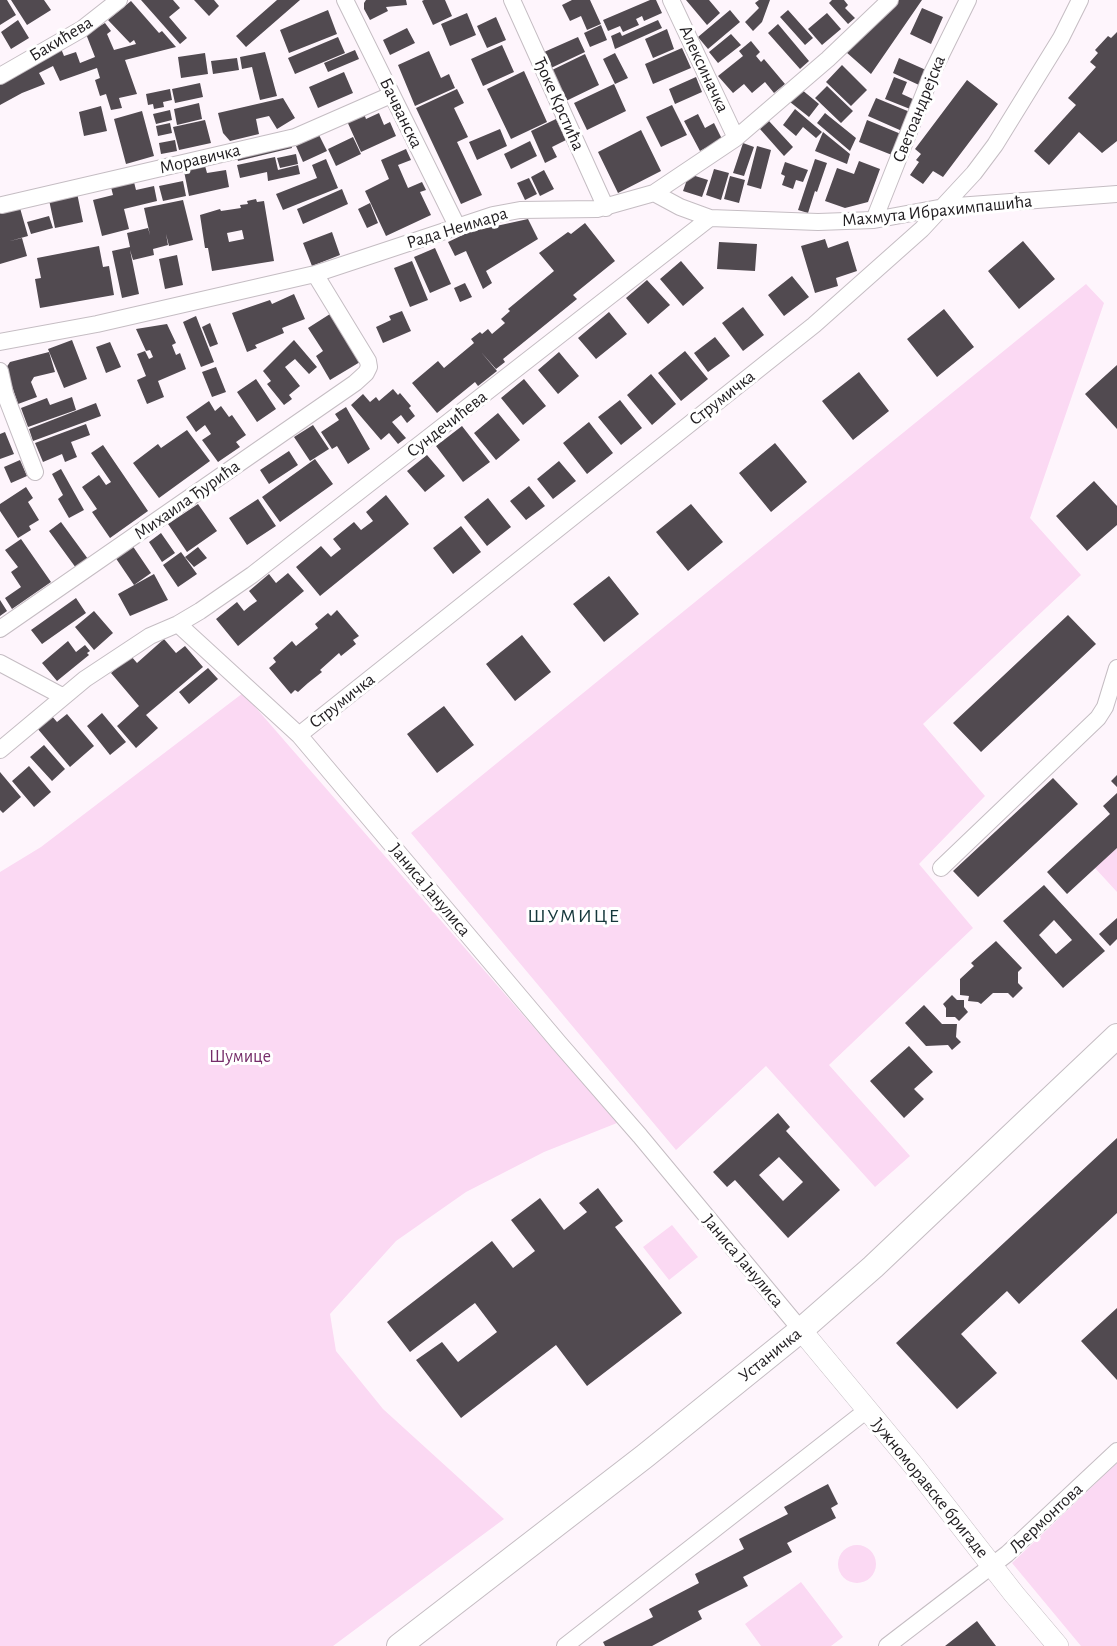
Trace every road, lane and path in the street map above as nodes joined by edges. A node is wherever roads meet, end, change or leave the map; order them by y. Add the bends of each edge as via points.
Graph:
1 (119, 0) edge
2 (512, 0) edge
3 (671, 0) edge
4 (890, 0) edge
5 (968, 0) edge
6 (1080, 0) edge
7 (351, 2) edge
8 (0, 76) edge
9 (391, 95) junction
10 (736, 138) junction
11 (654, 193) junction
12 (1117, 194) edge
13 (2, 205) dead end
14 (944, 207) junction
15 (606, 208) junction
16 (710, 218) junction
17 (874, 220) junction
18 (457, 226) junction
19 (315, 274) junction
20 (0, 342) edge
21 (0, 371) edge
22 (35, 471) dead end
23 (178, 624) junction
24 (0, 629) edge
25 (0, 663) edge
26 (1117, 668) edge
27 (62, 696) junction
28 (299, 735) junction
29 (0, 750) edge
30 (941, 868) dead end
31 (1117, 1036) edge
32 (801, 1330) junction
33 (867, 1410) junction
34 (1117, 1452) edge
35 (992, 1566) junction
36 (399, 1646) edge
37 (565, 1646) edge
38 (886, 1646) edge
39 (1059, 1646) edge

1 - 8 street, Бакићева via 82,29
2 - 15 street, Ђоке Крстића
3 - 10 street, Алексиначка
4 - 10 street, Рада Неимара
5 - 17 street, Светоандрејска via 933,71
6 - 14 street, Струмичка via 1049,59 995,145
7 - 9 street, Бачванска
9 - 13 street, Моравичка via 295,137
9 - 18 street, Бачванска
10 - 11 street, Рада Неимара
11 - 15 street, Рада Неимара
11 - 16 street, Махмута Ибрахимпашића
12 - 14 street, Махмута Ибрахимпашића
14 - 17 street, Махмута Ибрахимпашића
14 - 28 street, Струмичка via 814,325
15 - 18 street, Рада Неимара via 506,212
16 - 17 street, Махмута Ибрахимпашића
16 - 23 street, Сундечићева via 252,575
18 - 19 street, Рада Неимара
19 - 20 street, Рада Неимара
19 - 24 street, Михаила Ђурића via 368,361 366,373
21 - 22 street
23 - 27 street via 133,646
23 - 28 street, Јаниса Јанулиса
25 - 27 street
26 - 30 street via 1105,707 1081,736
27 - 29 street
28 - 32 street, Јаниса Јанулиса
31 - 32 main road, Устаничка
32 - 33 street, Јужноморавске бригаде
32 - 36 main road, Устаничка
33 - 35 street, Јужноморавске бригаде
33 - 37 street
34 - 35 street, Љермонтова
35 - 38 street, Љермонтова
35 - 39 street, Јужноморавске бригаде

